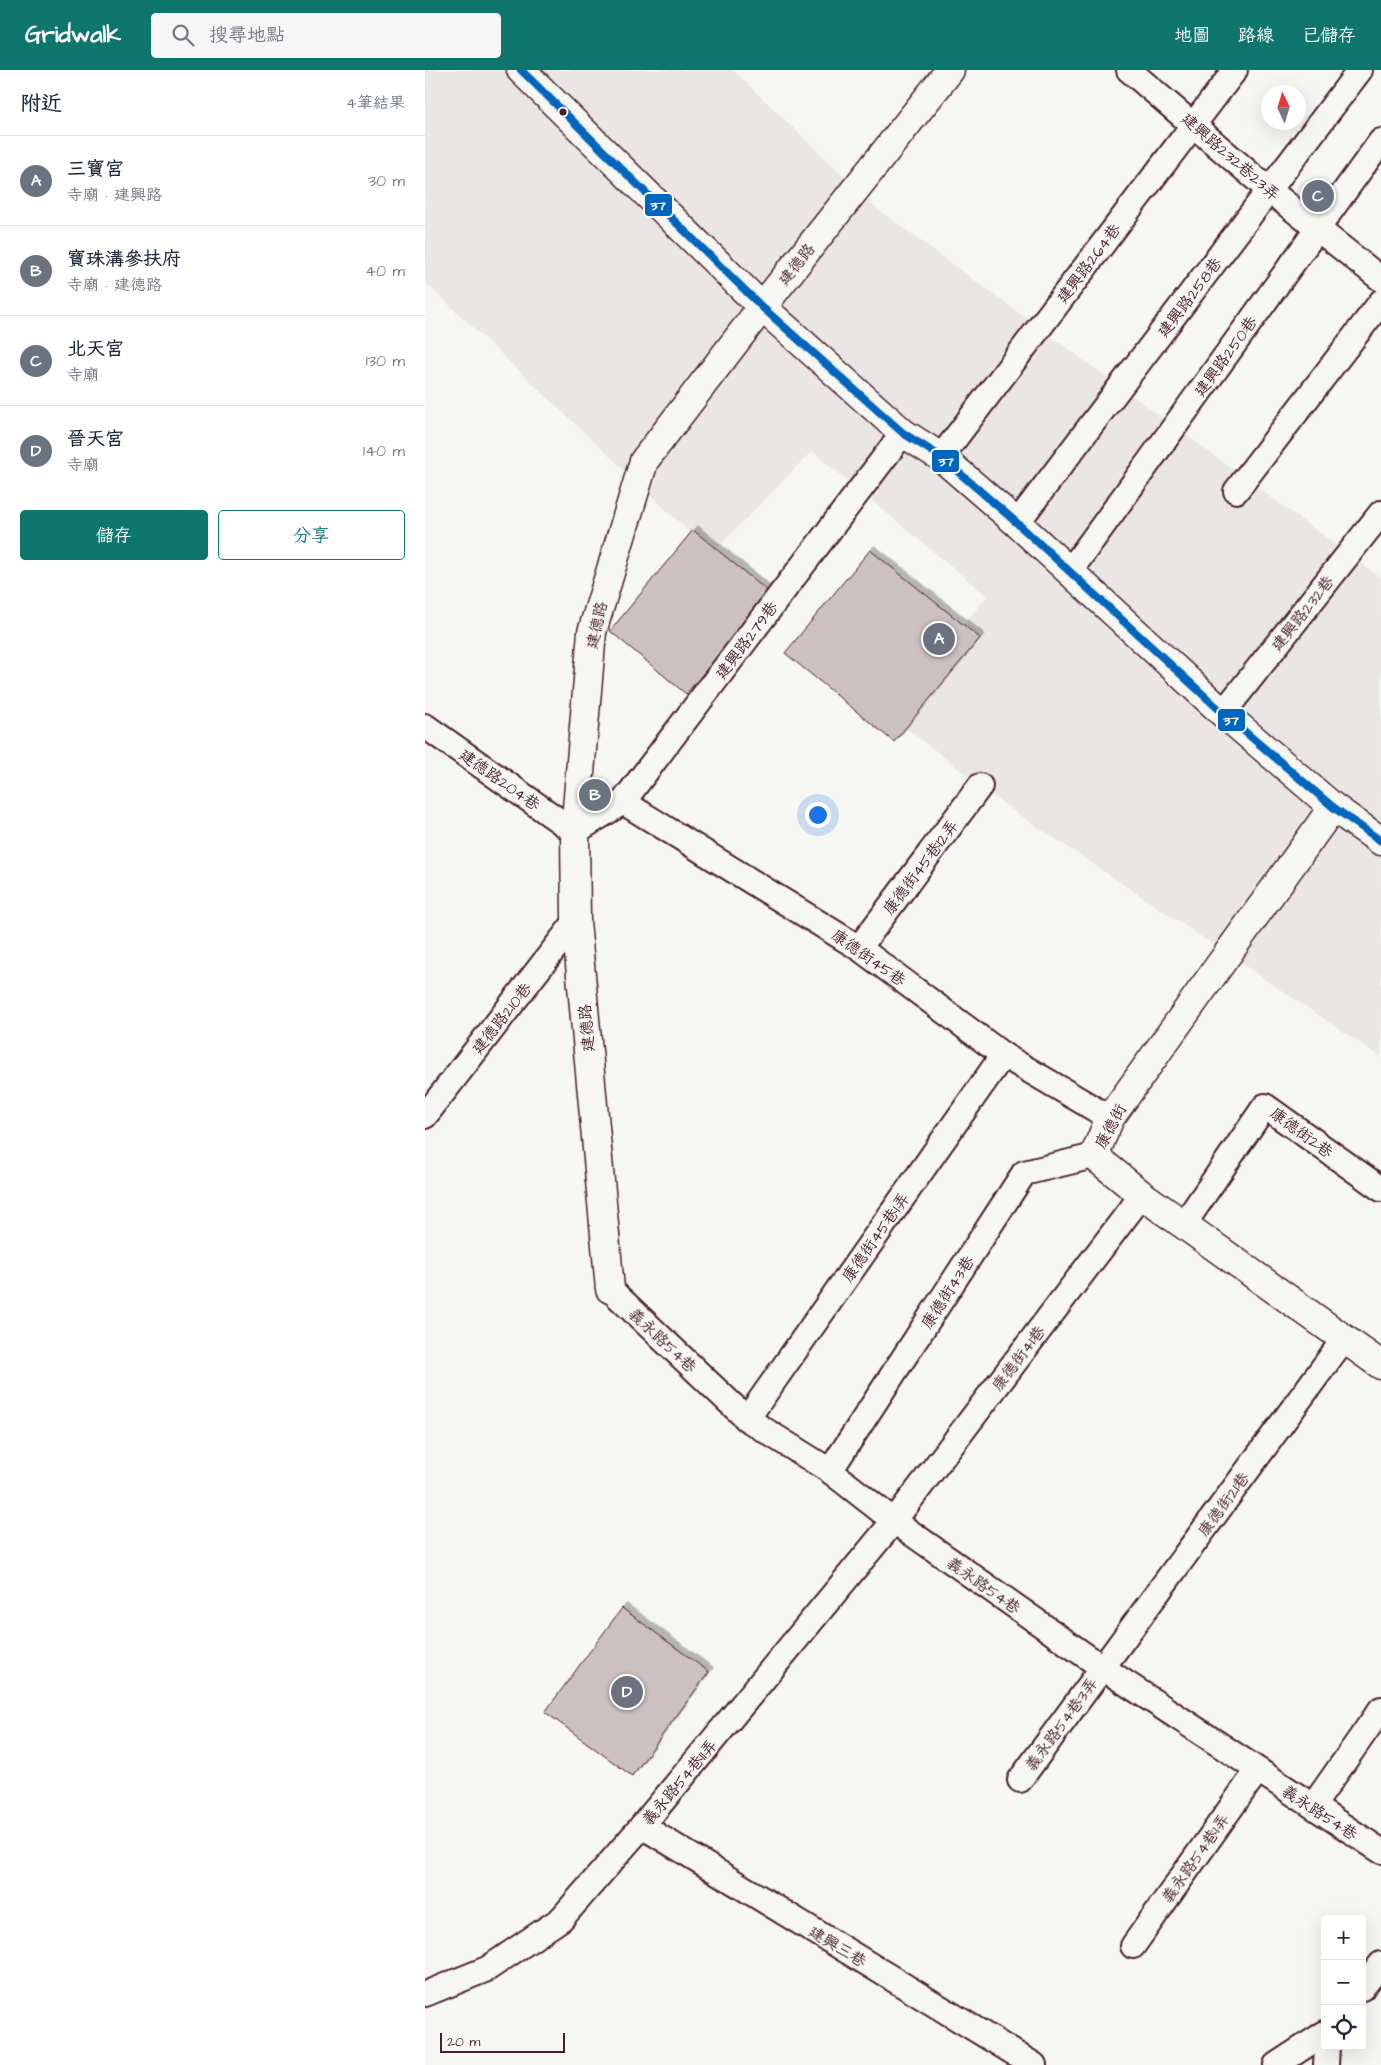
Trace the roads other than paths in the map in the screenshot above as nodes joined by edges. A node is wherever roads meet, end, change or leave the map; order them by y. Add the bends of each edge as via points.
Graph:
1 (950, 70) edge
2 (1129, 70) edge
3 (1235, 70) edge
4 (1360, 70) edge
5 (525, 71) edge
6 (1194, 124) junction
7 (1381, 141) edge
8 (1270, 191) junction
9 (1318, 228) junction
10 (1381, 279) edge
11 (1381, 302) edge
12 (762, 307) junction
13 (903, 433) junction
14 (941, 457) junction
15 (1236, 491) dead end
16 (1381, 513) edge
17 (1017, 524) junction
18 (1070, 571) junction
19 (1223, 713) junction
20 (425, 726) edge
21 (980, 786) dead end
22 (623, 802) junction
23 (1333, 807) junction
24 (575, 832) junction
25 (1381, 840) edge
26 (576, 921) junction
27 (859, 948) junction
28 (1003, 1054) junction
29 (425, 1116) edge
30 (1111, 1118) junction
31 (1094, 1156) junction
32 (1381, 1189) edge
33 (1142, 1195) junction
34 (1184, 1224) junction
35 (611, 1289) joint
36 (1344, 1340) junction
37 (1381, 1365) edge
38 (747, 1419) junction
39 (830, 1471) junction
40 (894, 1522) junction
41 (1103, 1668) junction
42 (1381, 1709) edge
43 (1257, 1771) junction
44 (1020, 1780) dead end
45 (1313, 1806) junction
46 (642, 1826) junction
47 (1381, 1852) edge
48 (1133, 1946) dead end
49 (1381, 1964) edge
50 (1366, 1983) edge
51 (425, 1994) edge
52 (1321, 2036) edge
53 (1327, 2050) edge
54 (1034, 2065) edge
55 (1276, 2065) edge
56 (1326, 2065) edge

1 - 12 street, 建德路
2 - 6 lane, 建興路232巷23弄
3 - 6 lane, 建興路264巷
4 - 8 lane, 建興路258巷
5 - 12 street
6 - 8 lane, 建興路232巷23弄
6 - 14 lane, 建興路264巷
7 - 9 lane, 建興路250巷
8 - 9 lane, 建興路232巷23弄
8 - 17 lane, 建興路258巷
9 - 10 lane, 建興路232巷23弄
9 - 18 lane, 建興路250巷
11 - 15 lane
12 - 13 street
12 - 24 street, 建德路 via 644,461 592,632
13 - 14 street
13 - 22 lane, 建興路279巷
14 - 17 street
16 - 19 lane, 建興路232巷
17 - 18 street
18 - 19 street
19 - 23 street
20 - 24 lane, 建德路204巷
21 - 27 lane, 康德街45巷12弄
22 - 24 lane, 建興路279巷
22 - 27 lane, 康德街45巷
23 - 25 street
23 - 30 street, 康德街
24 - 26 street, 建德路
26 - 29 lane, 建德路210巷
26 - 35 street, 建德路
27 - 28 lane, 康德街45巷
28 - 30 lane, 康德街45巷
28 - 38 lane, 康德街45巷1弄
30 - 31 street, 康德街
31 - 33 street, 康德街
31 - 39 lane, 康德街43巷 via 1024,1173
32 - 34 lane, 康德街2巷 via 1265,1106
33 - 34 street, 康德街
33 - 40 lane, 康德街41巷
34 - 36 street, 康德街
35 - 38 lane, 義永路54巷
36 - 37 street, 康德街
36 - 41 lane, 康德街21巷
38 - 39 lane, 義永路54巷
39 - 40 lane, 義永路54巷
40 - 41 lane, 義永路54巷
40 - 46 lane, 義永路54巷11弄
41 - 43 lane, 義永路54巷
41 - 44 lane, 義永路54巷3弄
42 - 45 lane
43 - 45 lane, 義永路54巷
43 - 48 lane, 義永路54巷1弄
45 - 47 lane, 義永路54巷
46 - 51 lane, 義永路54巷11弄 via 561,1919 487,1969
46 - 54 lane, 建興三巷
49 - 50 lane
52 - 55 lane
53 - 56 lane

